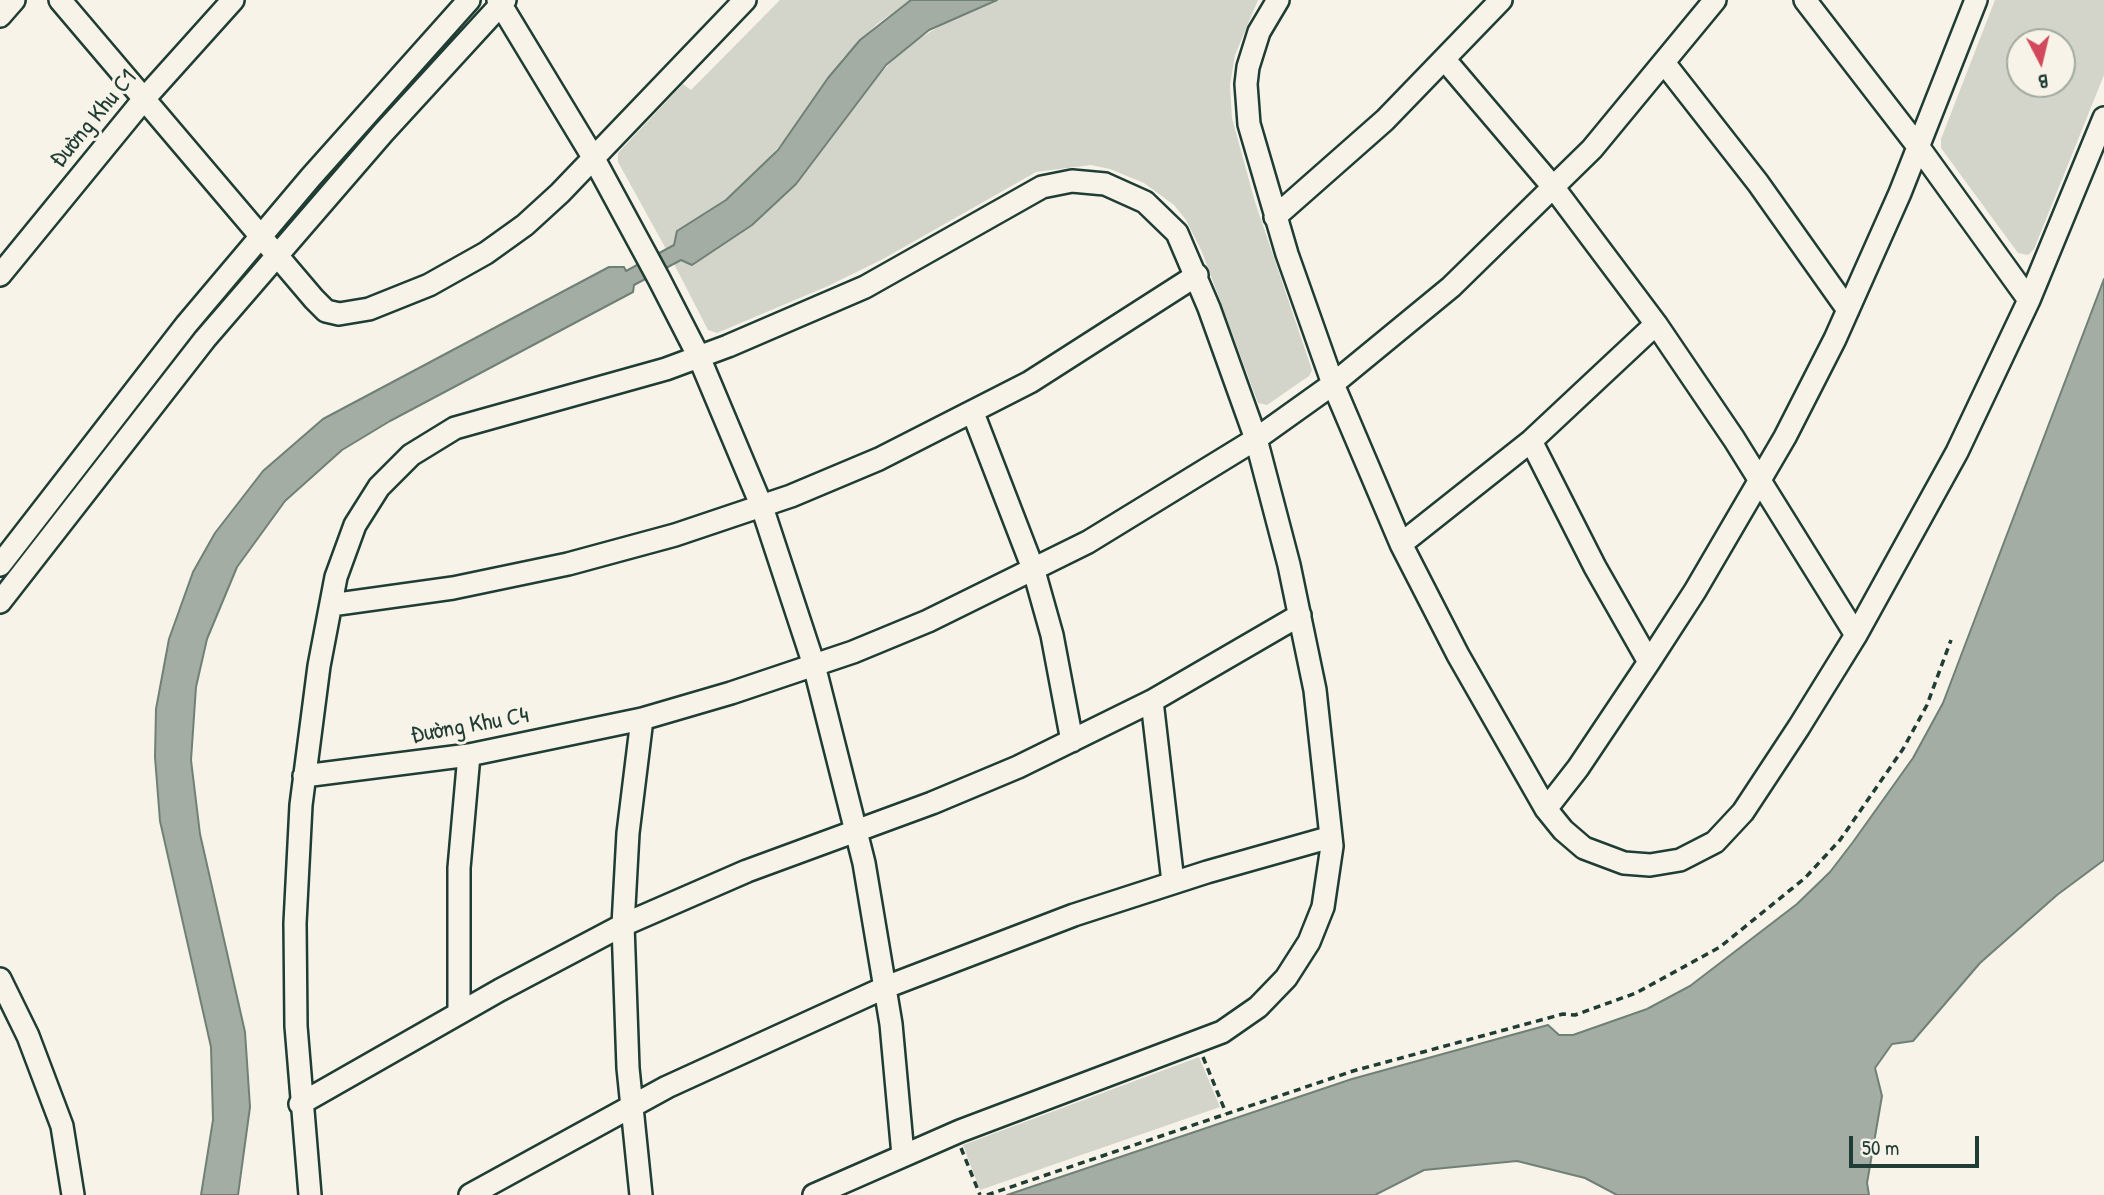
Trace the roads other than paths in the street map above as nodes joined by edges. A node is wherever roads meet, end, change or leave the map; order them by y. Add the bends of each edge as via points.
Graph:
1 (13, 0) edge
2 (60, 0) edge
3 (233, 0) edge
4 (469, 0) edge
5 (745, 0) edge
6 (1278, 0) edge
7 (1501, 0) edge
8 (1715, 0) edge
9 (1805, 0) edge
10 (1976, 0) edge
11 (501, 2) edge
12 (0, 16) edge
13 (1445, 60) junction
14 (1665, 64) junction
15 (144, 99) junction
16 (2104, 118) edge
17 (1920, 149) junction
18 (593, 157) junction
19 (1554, 188) junction
20 (1275, 217) junction
21 (261, 235) junction
22 (277, 254) junction
23 (0, 275) edge
24 (1197, 275) junction
25 (2029, 300) junction
26 (1848, 310) junction
27 (1656, 324) junction
28 (699, 357) junction
29 (1333, 384) junction
30 (972, 413) junction
31 (1256, 439) junction
32 (1531, 440) junction
33 (1760, 481) junction
34 (762, 507) junction
35 (1401, 544) junction
36 (0, 565) edge
37 (1034, 571) junction
38 (0, 602) edge
39 (331, 605) junction
40 (1300, 615) junction
41 (1856, 635) junction
42 (1649, 662) junction
43 (814, 665) junction
44 (1152, 701) junction
45 (642, 719) junction
46 (1072, 741) junction
47 (469, 755) junction
48 (304, 776) junction
49 (1546, 808) junction
50 (857, 830) junction
51 (1331, 837) junction
52 (1173, 883) junction
53 (623, 925) junction
54 (0, 979) edge
55 (886, 987) junction
56 (459, 1013) junction
57 (300, 1104) junction
58 (631, 1106) junction
59 (903, 1155) junction
60 (73, 1195) edge
61 (310, 1195) edge
62 (470, 1195) edge
63 (641, 1195) edge
64 (814, 1195) edge

1 - 12 street
2 - 15 street
3 - 15 street, Đường Khu C1
4 - 21 street
5 - 18 street
6 - 20 street via 1259,32 1246,84 1248,124
7 - 13 street
8 - 14 street, Đường Khu C4
9 - 17 street
10 - 17 street
11 - 18 street
11 - 22 street
13 - 19 street
13 - 20 street
14 - 19 street, Đường Khu C4
14 - 26 street
15 - 21 street
15 - 23 street, Đường Khu C1
16 - 25 street
17 - 25 street
17 - 26 street
18 - 22 street via 548,205 486,253 429,285 369,309 339,314 326,311
18 - 28 street
19 - 27 street
19 - 29 street, Đường Khu C4 via 1451,287
20 - 29 street
21 - 22 street
21 - 36 street via 133,391
22 - 38 street via 153,404
24 - 28 street via 1177,233 1145,202 1105,184 1056,183 1028,194 865,287
24 - 30 street via 1099,341
24 - 31 street
25 - 41 street via 1957,452
26 - 33 street
27 - 32 street
27 - 33 street
28 - 34 street
28 - 39 street via 472,421 425,445 389,475 369,500 347,541
29 - 31 street, Đường Khu C4
29 - 35 street
30 - 34 street via 879,459
30 - 37 street
31 - 37 street, Đường Khu C4
31 - 40 street
32 - 35 street
32 - 42 street
33 - 41 street
33 - 42 street
34 - 39 street via 568,564 453,588
34 - 43 street
35 - 49 street
37 - 43 street, Đường Khu C4 via 928,621
37 - 46 street via 1052,635
39 - 48 street
40 - 44 street
40 - 51 street via 1318,712
41 - 49 street via 1743,812 1725,834 1704,849 1680,860 1650,865 1610,860 1572,838
42 - 49 street
43 - 45 street, Đường Khu C4
43 - 50 street
44 - 46 street
44 - 52 street
45 - 47 street, Đường Khu C4
45 - 53 street
46 - 50 street via 978,784
47 - 48 street, Đường Khu C4
47 - 56 street via 459,868
48 - 57 street via 295,935
50 - 53 street via 717,883
50 - 55 street
51 - 52 street
51 - 59 street via 1327,891 1313,934 1286,978 1248,1016 1194,1045 1069,1088
52 - 55 street via 1027,932
53 - 56 street
53 - 58 street
54 - 60 street via 28,1036 62,1126
55 - 58 street
55 - 59 street
56 - 57 street
57 - 61 street
58 - 62 street
58 - 63 street
59 - 64 street

